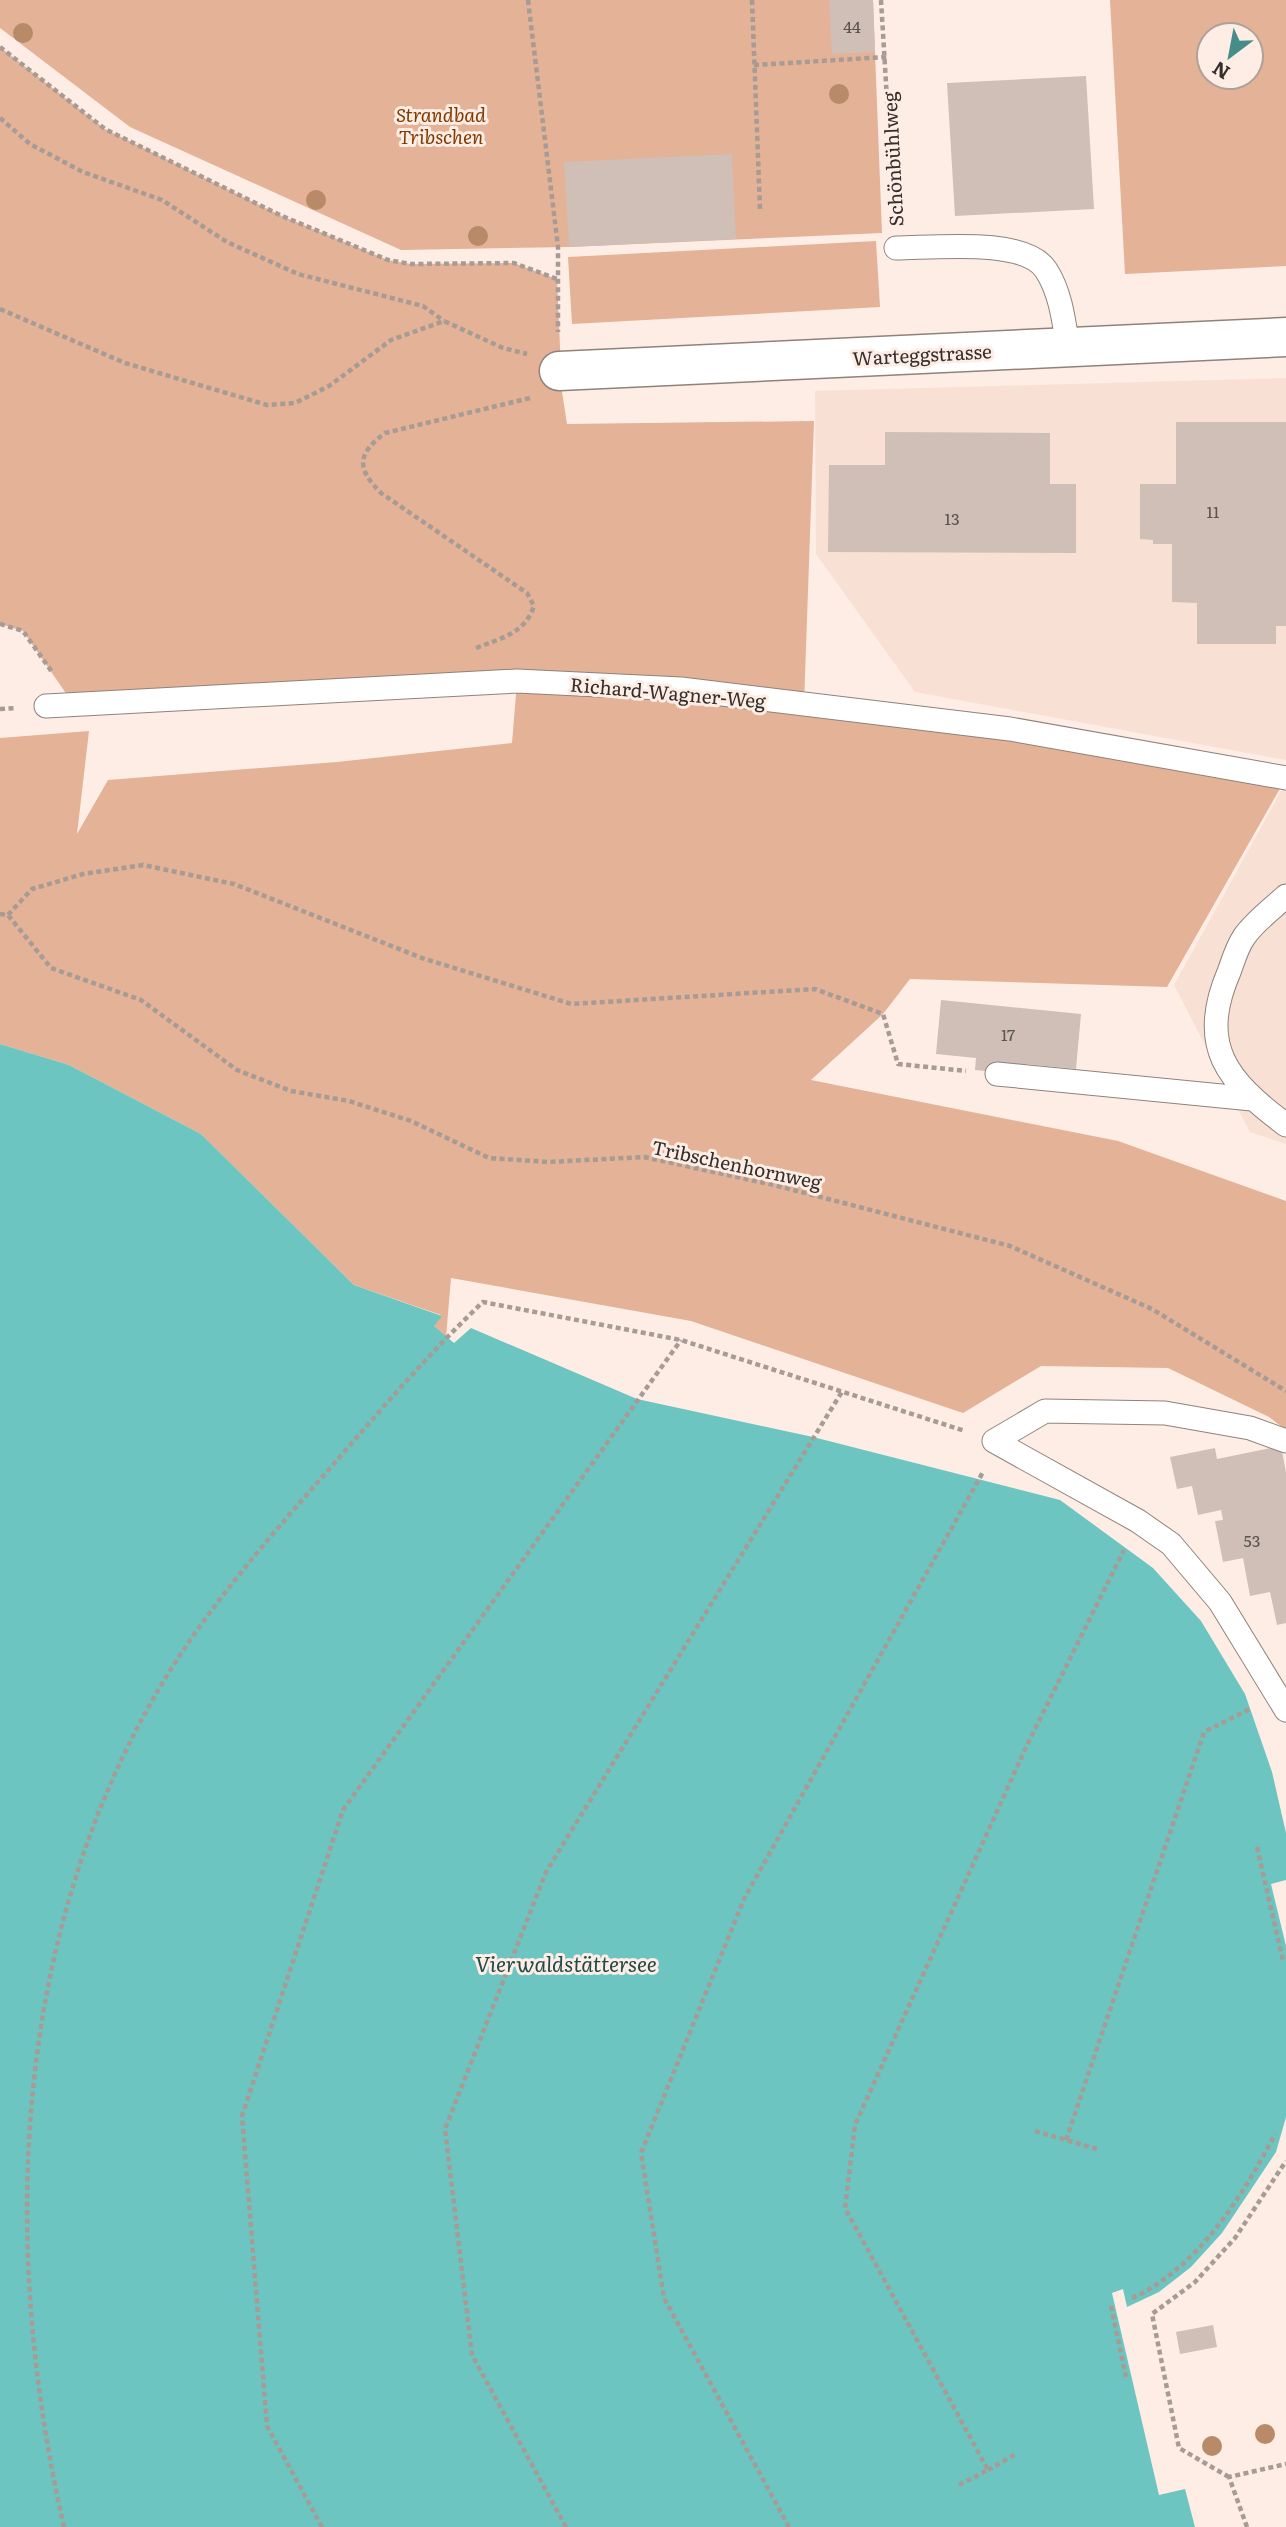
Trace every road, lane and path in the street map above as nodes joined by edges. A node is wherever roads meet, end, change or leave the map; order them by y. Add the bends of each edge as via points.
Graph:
1 (528, 0) edge
2 (752, 0) edge
3 (881, 0) edge
4 (0, 47) edge
5 (887, 57) junction
6 (754, 65) junction
7 (0, 118) edge
8 (760, 209) dead end
9 (896, 248) joint
10 (0, 309) edge
11 (444, 321) junction
12 (1286, 337) edge
13 (1068, 348) junction
14 (543, 375) junction
15 (0, 624) edge
16 (466, 653) dead end
17 (74, 705) junction
18 (46, 706) dead end
19 (1286, 778) edge
20 (1286, 895) edge
21 (0, 914) edge
22 (8, 915) junction
23 (997, 1074) joint
24 (1252, 1099) junction
25 (1286, 1125) edge
26 (681, 1340) junction
27 (843, 1390) junction
28 (1286, 1391) edge
29 (995, 1441) junction
30 (1286, 1441) edge
31 (981, 1478) dead end
32 (1125, 1547) dead end
33 (1251, 1709) dead end
34 (1286, 1710) edge
35 (1257, 1847) dead end
36 (56, 1921) dead end
37 (1283, 1961) dead end
38 (1035, 2131) dead end
39 (1275, 2134) dead end
40 (1066, 2140) junction
41 (1097, 2149) dead end
42 (1286, 2161) edge
43 (1132, 2298) dead end
44 (1111, 2306) dead end
45 (1126, 2377) dead end
46 (1016, 2454) dead end
47 (43, 2455) dead end
48 (1286, 2464) edge
49 (988, 2470) junction
50 (1228, 2477) junction
51 (959, 2485) dead end
52 (64, 2527) edge
53 (322, 2527) edge
54 (566, 2527) edge
55 (789, 2527) edge
56 (1247, 2527) edge

1 - 4 path via 558,247 557,279 514,263 388,260 282,216 105,129
2 - 6 path
3 - 5 path, Schönbühlweg
5 - 6 path
5 - 9 path, Schönbühlweg
6 - 8 path
7 - 11 path via 30,144 83,172 162,200 227,242 298,274 423,306
9 - 13 lane, Schönbühlweg via 1009,248 1032,256 1046,269 1061,306
10 - 11 path via 125,363 267,405 295,403 329,386 391,340
11 - 14 path via 503,348
12 - 13 street, Warteggstrasse
13 - 14 street, Warteggstrasse
14 - 16 path via 385,433 369,445 362,460 365,477 381,493 527,593 534,606 529,620 515,633
15 - 17 path via 23,631
17 - 18 lane, Richard-Wagner-Weg
17 - 19 lane, Richard-Wagner-Weg via 517,681 681,690 1010,729
20 - 24 lane via 1244,937 1219,994 1214,1036 1227,1067
21 - 22 path
22 - 23 path via 32,889 83,874 143,865 234,884 422,958 570,1004 814,989 883,1014 898,1064
22 - 28 path, Tribschenhornweg via 51,968 141,1000 237,1070 291,1091 349,1101 411,1121 489,1158 548,1162 644,1157 774,1185 1010,1246 1152,1309
23 - 24 lane
24 - 25 lane
26 - 27 path
26 - 36 path via 483,1302 410,1377 215,1605 164,1681 119,1762 81,1846
26 - 53 path via 343,1810 242,2116 267,2426
27 - 29 path
27 - 54 path via 546,1872 445,2129 472,2355
29 - 30 lane via 1045,1411 1165,1413 1250,1428
29 - 34 lane via 1171,1544 1220,1602
31 - 55 path via 744,1899 641,2152 664,2298
32 - 49 path via 1027,1745 855,2125 845,2207
33 - 40 path via 1204,1732
35 - 37 path
38 - 40 path
39 - 43 path via 1253,2176 1205,2240 1154,2288
40 - 41 path
42 - 50 path via 1236,2238 1195,2282 1152,2314 1179,2448
44 - 45 path
46 - 49 path
47 - 52 path
48 - 50 path
49 - 51 path
50 - 56 path

